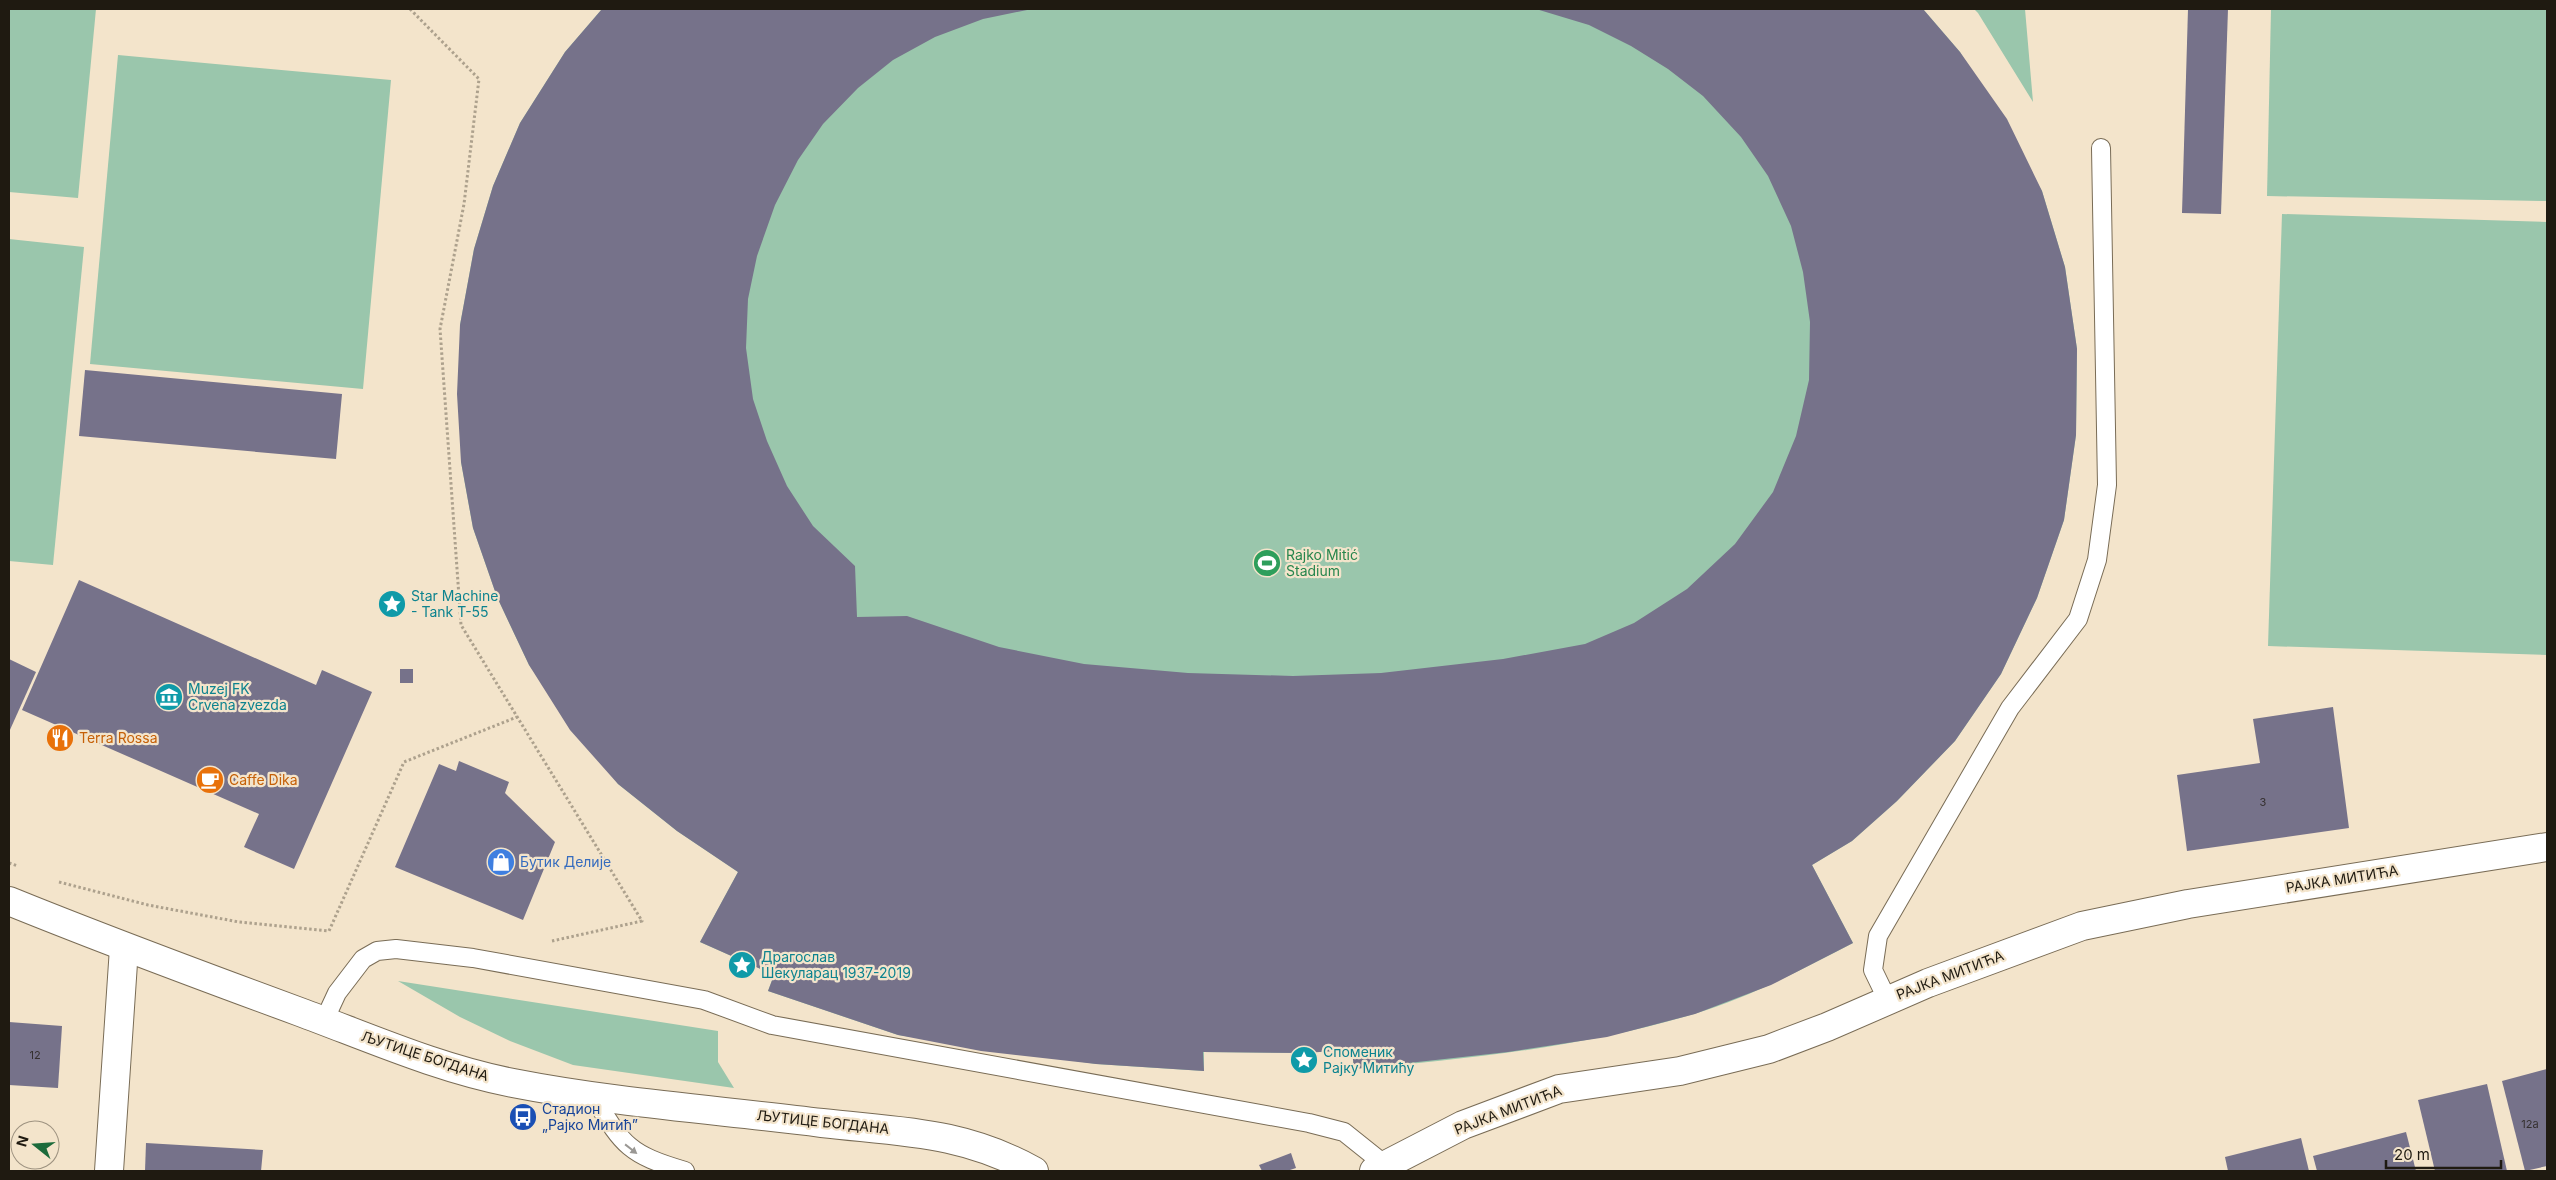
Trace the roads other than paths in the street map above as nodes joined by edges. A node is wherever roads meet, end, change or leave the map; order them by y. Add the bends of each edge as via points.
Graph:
1 (2101, 148) dead end
2 (2547, 847) edge
3 (9, 901) edge
4 (124, 948) junction
5 (1887, 999) junction
6 (324, 1021) junction
7 (593, 1096) junction
8 (1379, 1168) edge
9 (109, 1171) edge
10 (685, 1171) edge
11 (1034, 1171) edge

1 - 5 lane via 2107,485 2097,560 2078,619 2010,708 1878,936 1873,970
2 - 5 street, РАЈКА МИТИЋА via 2188,904 2082,926
3 - 4 street, ЉУТИЦЕ БОГДАНА
4 - 6 street, ЉУТИЦЕ БОГДАНА
4 - 9 street
5 - 8 street, РАЈКА МИТИЋА via 1827,1027 1769,1049 1722,1062 1559,1089 1463,1125
6 - 7 street, ЉУТИЦЕ БОГДАНА via 422,1058 473,1073
6 - 8 lane via 342,986 363,959 377,952 396,949 473,958 704,1000 772,1025 1309,1123 1344,1132
7 -> 10 lane via 619,1139 635,1152
7 - 11 street, ЉУТИЦЕ БОГДАНА via 931,1134 990,1150

